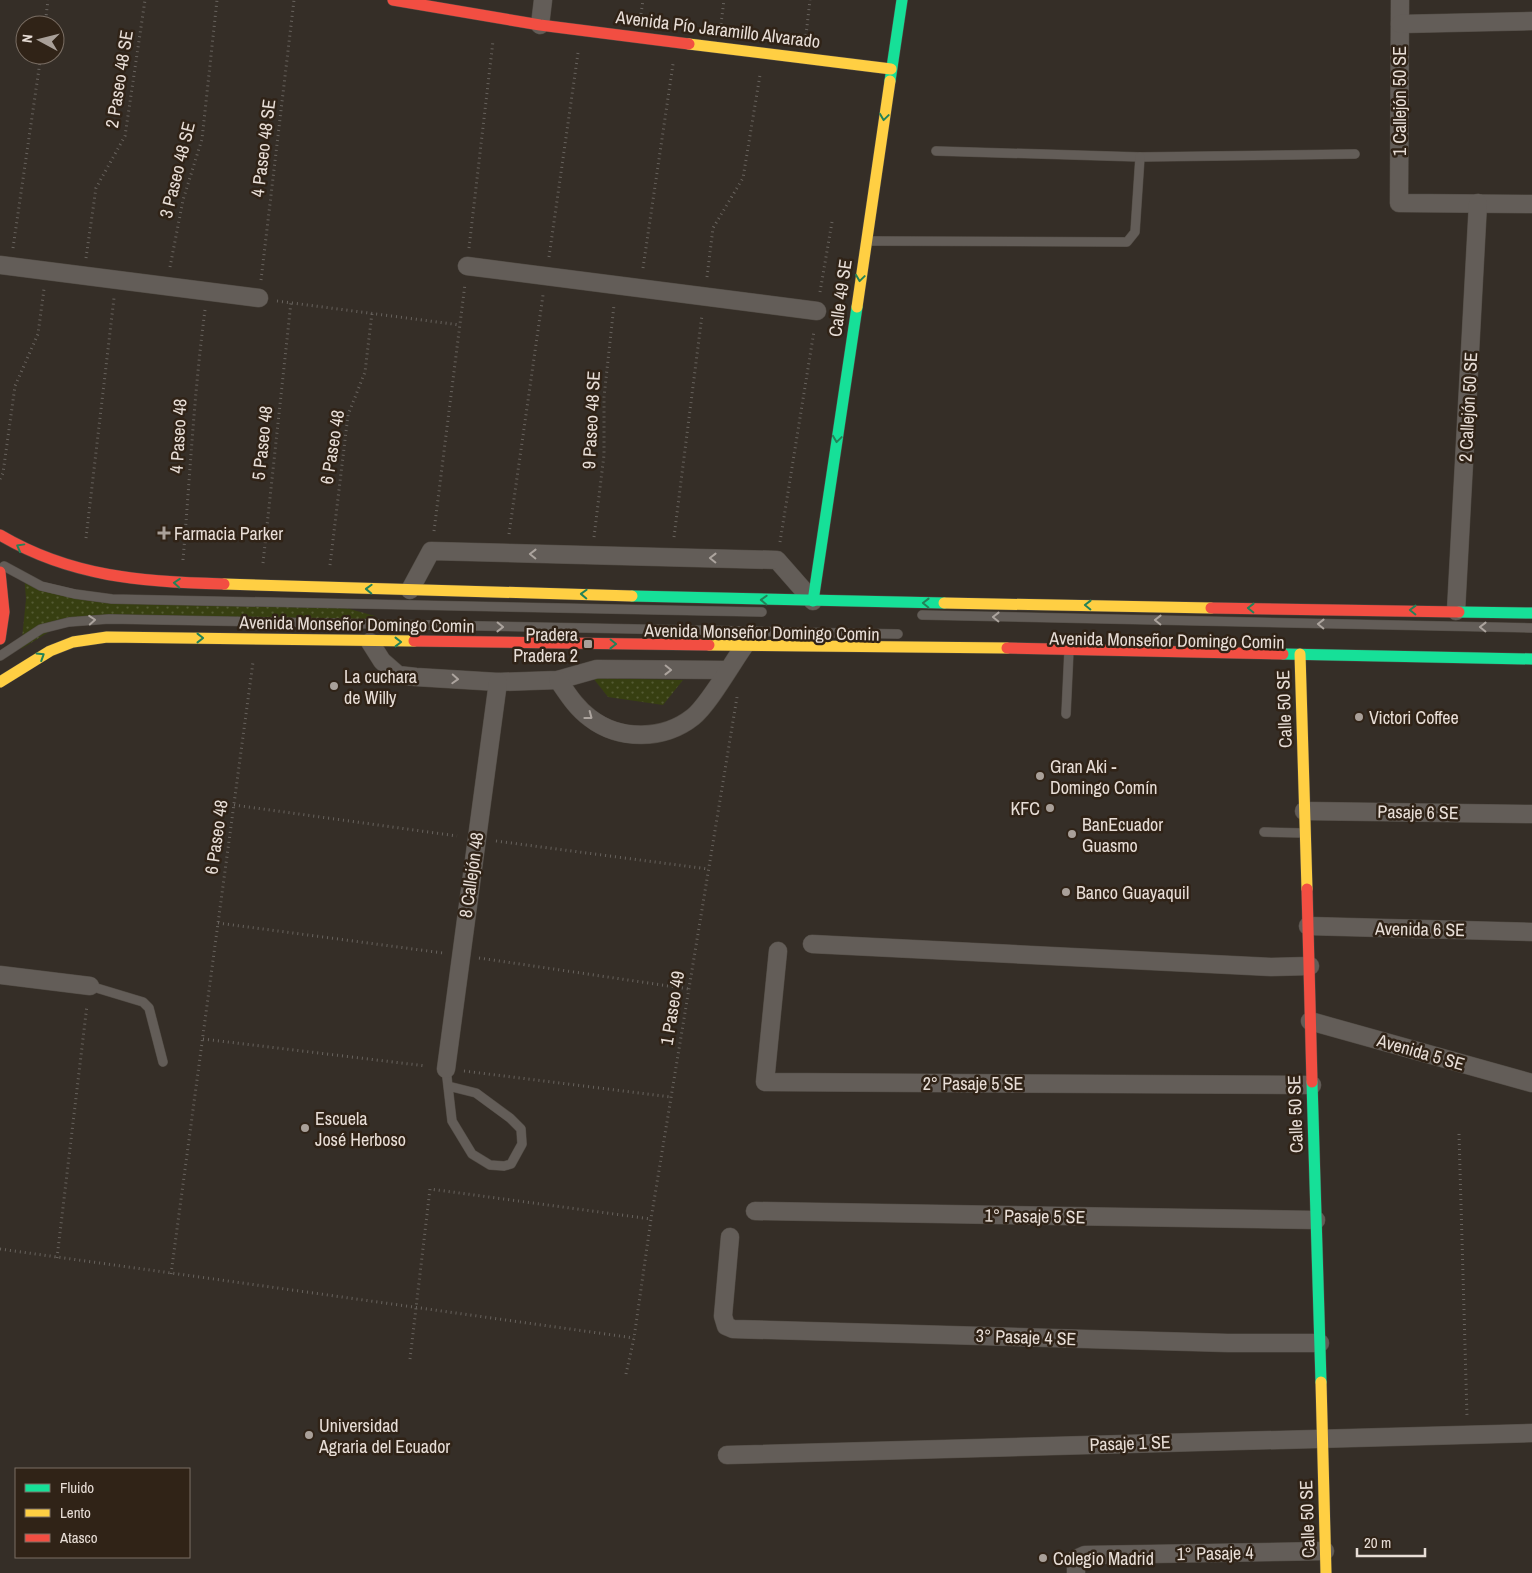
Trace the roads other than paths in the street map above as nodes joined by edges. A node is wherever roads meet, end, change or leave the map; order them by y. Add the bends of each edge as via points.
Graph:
1 (393, 0) edge
2 (543, 0) edge
3 (902, 0) edge
4 (1400, 0) edge
5 (1532, 21) edge
6 (1400, 24) junction
7 (540, 25) junction
8 (891, 69) junction
9 (936, 151) dead end
10 (1355, 154) dead end
11 (1140, 158) junction
12 (1478, 204) junction
13 (1532, 204) edge
14 (866, 240) junction
15 (5, 266) edge
16 (467, 266) dead end
17 (259, 298) road end
18 (817, 312) road end
19 (0, 535) edge
20 (0, 564) edge
21 (0, 572) edge
22 (410, 590) junction
23 (813, 601) junction
24 (1456, 611) junction
25 (767, 612) dead end
26 (1532, 612) edge
27 (916, 615) dead end
28 (1532, 628) edge
29 (906, 635) dead end
30 (0, 639) edge
31 (370, 642) junction
32 (745, 645) junction
33 (1069, 649) junction
34 (1300, 654) junction
35 (0, 656) edge
36 (1532, 659) edge
37 (728, 670) junction
38 (558, 680) junction
39 (0, 682) edge
40 (498, 682) junction
41 (1066, 714) dead end
42 (1304, 811) junction
43 (1532, 814) edge
44 (1264, 832) dead end
45 (1305, 834) junction
46 (1308, 926) junction
47 (1532, 932) edge
48 (812, 944) dead end
49 (778, 952) dead end
50 (1310, 966) junction
51 (0, 975) edge
52 (90, 986) joint
53 (1310, 1021) junction
54 (163, 1062) dead end
55 (1504, 1076) junction
56 (1532, 1076) edge
57 (447, 1077) junction
58 (1532, 1083) edge
59 (1312, 1085) junction
60 (755, 1211) dead end
61 (1316, 1220) junction
62 (730, 1237) dead end
63 (1320, 1343) junction
64 (1532, 1433) edge
65 (1322, 1438) junction
66 (727, 1455) dead end
67 (1325, 1551) junction
68 (1076, 1566) edge
69 (1326, 1573) edge

1 - 7 main road, Avenida Pío Jaramillo Alvarado
2 - 7 street
3 - 8 main road, Calle 49 SE
4 - 6 street, 1 Callejón 50 SE
5 - 6 street
6 - 12 street, 1 Callejón 50 SE via 1399,203
7 - 8 main road, Avenida Pío Jaramillo Alvarado
8 -> 14 main road, Calle 49 SE
9 - 11 lane
10 - 11 lane
11 - 14 lane via 1135,232 1127,242
12 - 13 street
12 - 24 street, 2 Callejón 50 SE
14 -> 23 main road, Calle 49 SE
15 - 17 street
16 - 18 street
22 -> 19 main road, Avenida Monseñor Domingo Comin via 181,583 123,578 84,571 36,556
20 - 25 lane, Avenida Monseñor Domingo Comin via 41,586 112,599
21 - 30 main road via 4,612
23 -> 22 main road, Avenida Monseñor Domingo Comin
23 -> 22 street, Avenida Monseñor Domingo Comin via 777,560 431,551
24 -> 23 main road, Avenida Monseñor Domingo Comin
24 - 26 main road, Avenida Monseñor Domingo Comin
28 -> 27 lane, Avenida Monseñor Domingo Comin
35 -> 29 lane, Avenida Monseñor Domingo Comin via 41,629 69,622 108,619
31 -> 32 main road, Avenida Monseñor Domingo Comin
39 -> 31 main road, Avenida Monseñor Domingo Comin via 50,650 73,642 107,638
31 -> 40 street, Avenida Monseñor Domingo Comin via 382,661 398,675
32 - 33 main road, Avenida Monseñor Domingo Comin
32 - 37 street, Avenida Monseñor Domingo Comin
33 - 34 main road, Avenida Monseñor Domingo Comin
33 - 41 lane
34 - 36 main road, Avenida Monseñor Domingo Comin
34 - 42 main road, Calle 50 SE
38 -> 37 street, Avenida Monseñor Domingo Comin via 598,669
38 -> 37 street, Avenida Monseñor Domingo Comin via 590,718 614,730 642,735 676,728 695,715
38 - 40 street, Avenida Monseñor Domingo Comin
40 - 57 street, 8 Callejón 48
42 - 43 street, Pasaje 6 SE
42 - 45 main road, Calle 50 SE
44 - 45 lane
45 - 46 main road, Calle 50 SE
46 - 47 street, Avenida 6 SE
46 - 50 main road, Calle 50 SE
48 - 50 street via 1271,967
49 - 59 street, 2° Pasaje 5 SE via 765,1082
50 - 53 main road, Calle 50 SE
51 - 52 street
52 - 54 lane via 143,1002 148,1008
53 - 55 street, Avenida 5 SE
53 - 59 main road, Calle 50 SE
55 - 56 street
55 - 58 street, Avenida 5 SE
57 - 57 lane via 452,1121 472,1154 490,1165 512,1164 522,1144 521,1129 476,1093
59 - 61 main road, Calle 50 SE
60 - 61 street, 1° Pasaje 5 SE
61 - 63 main road, Calle 50 SE
62 - 63 street, 3° Pasaje 4 SE via 723,1316 726,1326 733,1330
63 - 65 main road, Calle 50 SE
64 - 65 street, Pasaje 1 SE
65 - 66 street, Pasaje 1 SE
65 - 67 main road, Calle 50 SE
67 - 68 street, 1° Pasaje 4 via 1085,1556
67 - 69 main road, Calle 50 SE

